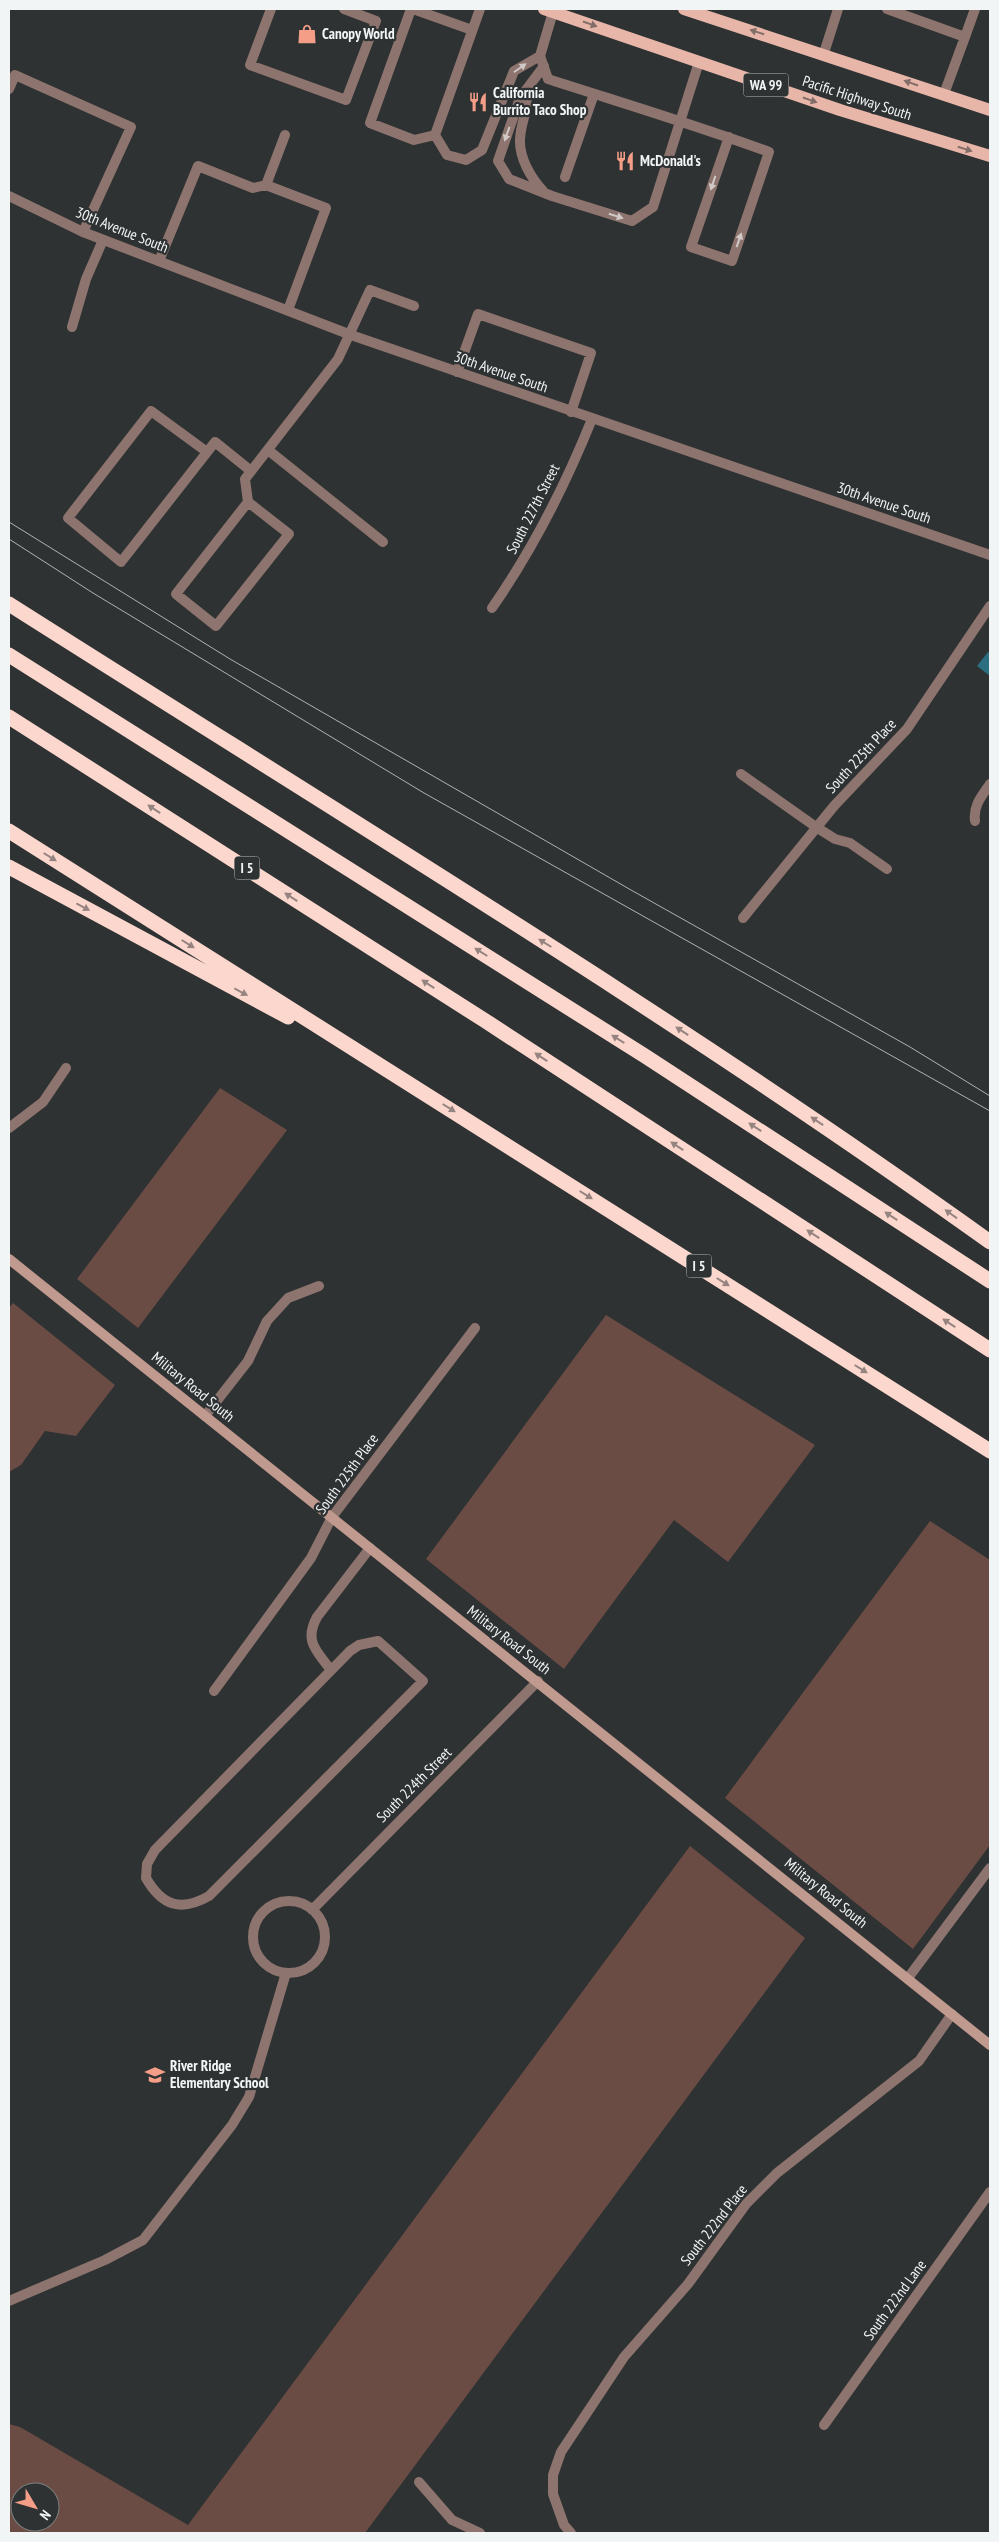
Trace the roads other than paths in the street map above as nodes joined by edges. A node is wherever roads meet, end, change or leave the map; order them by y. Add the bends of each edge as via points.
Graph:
1 (271, 9) edge
2 (344, 9) edge
3 (412, 9) edge
4 (480, 9) edge
5 (684, 9) edge
6 (838, 9) edge
7 (887, 9) edge
8 (975, 9) edge
9 (548, 10) edge
10 (472, 30) junction
11 (965, 36) junction
12 (824, 53) junction
13 (542, 61) junction
14 (699, 62) junction
15 (9, 88) edge
16 (526, 90) junction
17 (594, 94) junction
18 (944, 94) junction
19 (990, 110) edge
20 (681, 121) junction
21 (286, 135) dead end
22 (434, 135) junction
23 (729, 137) junction
24 (990, 156) edge
25 (565, 178) dead end
26 (266, 185) junction
27 (545, 194) junction
28 (9, 196) edge
29 (83, 232) junction
30 (103, 240) junction
31 (159, 261) junction
32 (414, 306) dead end
33 (288, 310) junction
34 (72, 327) dead end
35 (350, 335) junction
36 (457, 372) junction
37 (571, 412) junction
38 (592, 419) junction
39 (268, 450) junction
40 (207, 452) junction
41 (251, 471) junction
42 (248, 502) junction
43 (383, 542) dead end
44 (990, 555) edge
45 (9, 604) edge
46 (990, 606) edge
47 (492, 608) dead end
48 (9, 655) edge
49 (9, 717) edge
50 (741, 774) dead end
51 (990, 784) edge
52 (974, 820) dead end
53 (816, 827) junction
54 (9, 831) edge
55 (9, 868) edge
56 (887, 870) dead end
57 (743, 918) dead end
58 (66, 1068) dead end
59 (408, 1081) junction
60 (9, 1128) edge
61 (990, 1242) edge
62 (9, 1259) edge
63 (990, 1281) edge
64 (319, 1286) dead end
65 (475, 1328) dead end
66 (990, 1350) edge
67 (205, 1416) junction
68 (990, 1451) edge
69 (332, 1517) junction
70 (370, 1548) junction
71 (330, 1669) junction
72 (538, 1681) junction
73 (214, 1691) dead end
74 (990, 1868) edge
75 (312, 1910) junction
76 (286, 1973) junction
77 (908, 1978) junction
78 (952, 2014) junction
79 (990, 2045) edge
80 (990, 2192) edge
81 (9, 2302) edge
82 (824, 2425) dead end
83 (419, 2482) dead end
84 (480, 2533) edge
85 (571, 2533) edge

1 - 2 street via 250,65 346,100 376,21
3 - 10 street
3 - 22 street via 370,123 414,140
4 - 10 street
12 -> 5 main road, Pacific Highway South
6 - 12 street
7 - 11 street
8 - 11 street
9 - 13 street
9 -> 14 main road, Pacific Highway South / WA 99
10 - 22 street
11 - 18 street
18 -> 12 main road, Pacific Highway South
13 - 16 street
13 - 17 street via 548,79
22 -> 13 street via 447,155 466,160 482,150 514,71
14 - 20 street
14 -> 24 main road, Pacific Highway South / WA 99
15 - 29 street via 15,75 131,127
16 - 27 street via 528,105 520,140 526,166
16 -> 27 street via 520,98 498,161 509,178
17 - 20 street
17 - 25 street
18 - 19 main road, Pacific Highway South
20 - 23 street
27 -> 20 street via 632,221 653,207
21 - 26 street
23 -> 23 street via 691,247 732,261 769,152
26 - 31 street via 252,188 198,166
26 - 33 street via 326,208
28 - 29 street, 30th Avenue South
29 - 30 street, 30th Avenue South
30 - 31 street, 30th Avenue South
30 - 34 street via 86,279
31 - 33 street, 30th Avenue South
32 - 35 street via 370,290
33 - 35 street, 30th Avenue South
35 - 36 street, 30th Avenue South
35 - 39 street via 338,359
36 - 37 street, 30th Avenue South
36 - 37 street via 478,314 591,353
37 - 38 street, 30th Avenue South
38 - 44 street, 30th Avenue South
38 - 47 street, South 227th Street via 556,501 520,568
39 - 41 street
39 - 43 street
40 - 40 street via 121,562 68,518 152,411
40 - 41 street via 215,442
41 - 42 street via 245,479
42 - 42 street via 176,594 216,626 288,534
61 -> 45 highway via 886,1167 679,1028
46 - 53 street, South 225th Place via 907,729
63 -> 48 highway via 645,1056
66 -> 49 highway, I 5 via 484,1020
50 - 53 street
51 - 52 street via 977,803
53 - 56 street via 835,839 850,843
53 - 57 street, South 225th Place
54 -> 59 highway, I 5
55 -> 59 highway
58 - 60 street via 43,1102
59 -> 68 highway, I 5
62 - 67 main road, Military Road South
64 - 67 street via 288,1298 267,1321 248,1361
65 - 69 street, South 225th Place
67 - 69 main road, Military Road South
69 - 70 main road, Military Road South
69 - 73 street, South 225th Place via 311,1558
70 - 71 street via 312,1627 310,1639
70 - 72 main road, Military Road South
71 - 71 street via 155,1850 147,1864 146,1878 162,1898 172,1904 184,1905 209,1896 423,1681 378,1641 359,1644
72 - 75 street, South 224th Street
72 - 77 main road, Military Road South
74 - 77 street
75 - 76 street via 324,1928 322,1950 308,1968
75 - 76 street via 301,1903 289,1901 277,1903 258,1919 254,1931 258,1955 266,1965
76 - 81 street via 249,2097 232,2125 143,2240
77 - 78 main road, Military Road South
78 - 79 main road, Military Road South
78 - 85 street, South 222nd Place via 919,2061 777,2173 746,2204 688,2284 624,2357 561,2452 553,2475 553,2494 564,2525
80 - 82 street, South 222nd Lane
83 - 84 street via 452,2520

